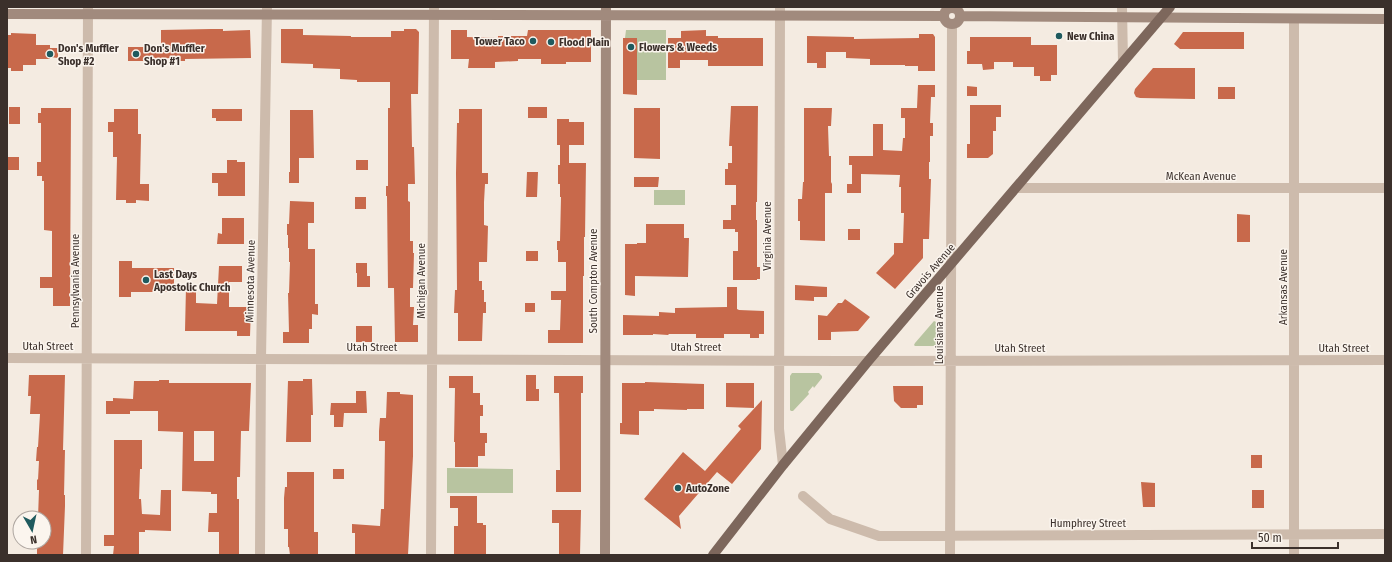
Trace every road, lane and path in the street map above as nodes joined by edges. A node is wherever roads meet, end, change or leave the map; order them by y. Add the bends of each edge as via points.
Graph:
1 (952, 7) edge
2 (1170, 7) edge
3 (88, 11) edge
4 (267, 11) edge
5 (434, 11) edge
6 (606, 11) edge
7 (780, 11) edge
8 (1122, 12) edge
9 (7, 14) edge
10 (944, 16) junction
11 (960, 16) junction
12 (1161, 18) junction
13 (1294, 18) junction
14 (1385, 19) edge
15 (952, 24) junction
16 (1123, 62) junction
17 (1016, 188) junction
18 (1385, 188) edge
19 (1294, 189) junction
20 (951, 265) junction
21 (7, 358) edge
22 (87, 358) junction
23 (261, 358) junction
24 (432, 359) junction
25 (605, 359) junction
26 (779, 360) junction
27 (869, 360) junction
28 (951, 360) junction
29 (1385, 360) edge
30 (1295, 361) junction
31 (783, 465) junction
32 (803, 496) dead end
33 (1294, 534) junction
34 (1385, 534) edge
35 (950, 536) junction
36 (86, 555) edge
37 (260, 555) edge
38 (431, 555) edge
39 (605, 555) edge
40 (713, 555) edge
41 (950, 555) edge
42 (1294, 555) edge

1 - 10 street via 947,9
1 - 11 street via 957,9
2 - 12 main road, Gravois Avenue
3 - 4 street
3 - 9 street
3 - 22 street, Pennsylvania Avenue
4 - 5 street
4 - 23 street, Minnesota Avenue
5 - 6 street
5 - 24 street, Michigan Avenue
6 - 7 street
6 - 25 street, South Compton Avenue
7 - 10 street
7 - 26 street, Virginia Avenue
8 - 11 street
8 - 12 street
8 - 16 street
10 - 15 street via 947,22
11 - 15 street via 958,21
12 - 13 street
12 - 16 main road, Gravois Avenue
13 - 14 street
13 - 19 street, Arkansas Avenue
15 - 20 street, Louisiana Avenue
16 - 17 main road, Gravois Avenue
17 - 19 street, McKean Avenue
17 - 20 main road, Gravois Avenue
18 - 19 street, McKean Avenue
19 - 30 street, Arkansas Avenue
20 - 27 main road, Gravois Avenue
20 - 28 street, Louisiana Avenue
21 - 22 street, Utah Street
22 - 23 street, Utah Street
22 - 36 street, Pennsylvania Avenue
23 - 24 street, Utah Street
23 - 37 street, Minnesota Avenue
24 - 25 street, Utah Street
24 - 38 street, Michigan Avenue
25 - 26 street, Utah Street
25 - 39 street, South Compton Avenue
26 - 27 street, Utah Street
26 - 31 street, Virginia Avenue via 779,429
27 - 28 street, Utah Street
27 - 31 main road, Gravois Avenue
28 - 30 street, Utah Street
28 - 35 street, Louisiana Avenue
29 - 30 street, Utah Street
30 - 33 street, Arkansas Avenue
31 - 40 main road, Gravois Avenue
32 - 35 street, Humphrey Street via 830,519 879,536
33 - 34 street, Humphrey Street
33 - 35 street, Humphrey Street
33 - 42 street, Arkansas Avenue
35 - 41 street, Louisiana Avenue

